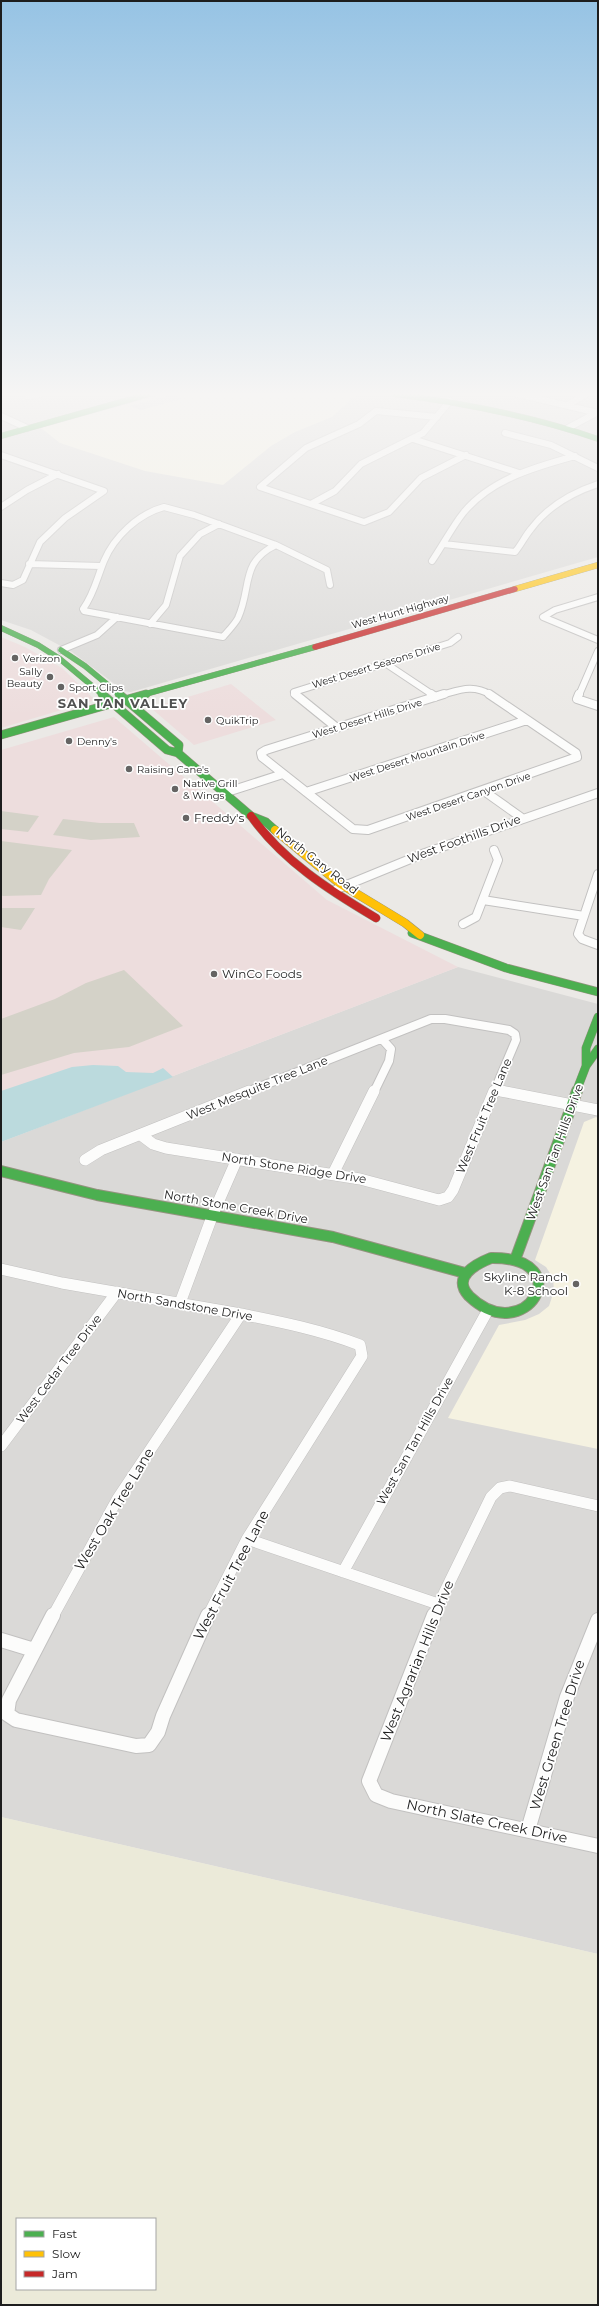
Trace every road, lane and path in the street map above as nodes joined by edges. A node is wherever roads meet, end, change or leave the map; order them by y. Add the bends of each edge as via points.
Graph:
1 (88, 502) edge
2 (305, 502) edge
3 (316, 502) edge
4 (399, 502) edge
5 (475, 502) edge
6 (559, 502) edge
7 (312, 504) junction
8 (219, 524) junction
9 (444, 544) junction
10 (277, 545) junction
11 (432, 561) dead end
12 (29, 564) junction
13 (598, 565) edge
14 (101, 566) junction
15 (1, 583) edge
16 (330, 585) dead end
17 (598, 597) edge
18 (117, 617) junction
19 (150, 624) junction
20 (1, 628) edge
21 (458, 637) dead end
22 (598, 640) edge
23 (61, 650) junction
24 (598, 651) edge
25 (385, 663) junction
26 (435, 697) junction
27 (128, 702) junction
28 (115, 705) junction
29 (598, 706) edge
30 (527, 720) junction
31 (337, 728) junction
32 (1, 735) edge
33 (151, 737) junction
34 (1, 742) edge
35 (174, 742) junction
36 (178, 753) junction
37 (283, 774) junction
38 (484, 791) junction
39 (306, 792) junction
40 (224, 793) junction
41 (598, 793) edge
42 (251, 816) junction
43 (522, 818) junction
44 (494, 850) dead end
45 (598, 874) edge
46 (343, 886) junction
47 (332, 891) junction
48 (483, 900) junction
49 (584, 916) junction
50 (463, 924) dead end
51 (420, 935) junction
52 (598, 944) edge
53 (598, 992) edge
54 (598, 1017) edge
55 (431, 1019) joint
56 (382, 1039) junction
57 (598, 1049) edge
58 (586, 1066) junction
59 (495, 1090) junction
60 (572, 1105) junction
61 (598, 1110) edge
62 (141, 1135) junction
63 (237, 1159) junction
64 (85, 1160) dead end
65 (1, 1171) edge
66 (333, 1174) junction
67 (448, 1197) joint
68 (213, 1214) junction
69 (515, 1260) junction
70 (1, 1269) edge
71 (465, 1273) junction
72 (118, 1292) junction
73 (180, 1303) junction
74 (488, 1310) junction
75 (241, 1314) junction
76 (362, 1351) joint
77 (1, 1446) edge
78 (598, 1506) edge
79 (247, 1538) junction
80 (343, 1572) junction
81 (438, 1604) junction
82 (598, 1620) edge
83 (1, 1640) edge
84 (34, 1650) junction
85 (7, 1714) joint
86 (376, 1795) joint
87 (528, 1830) junction
88 (598, 1846) edge

1 - 12 street via 50,531 40,542
2 - 7 street
3 - 7 street
4 - 7 street via 389,512 364,522
5 - 9 street
6 - 9 street via 549,508 532,526 515,552
8 - 10 street
8 - 14 street via 163,507 136,523 122,535 110,548
8 - 19 street via 200,534 180,556 166,605
9 - 11 street
10 - 16 street via 324,567
10 - 19 street via 264,551 251,565 238,618 223,637
12 - 14 street
12 - 15 street via 23,580 19,583
13 - 27 main road, West Hunt Highway via 208,678 199,678
14 - 18 street via 92,597 83,609 84,612
17 - 22 street via 555,610 543,617
18 - 19 street
18 - 23 street via 97,635
20 - 23 main road, North Gary Road via 20,631
20 - 28 main road, North Gary Road via 52,653
21 - 25 street, West Desert Seasons Drive via 450,643
23 - 27 main road, North Gary Road via 85,666
24 - 29 street via 577,699
25 - 26 street
25 - 31 street, West Desert Seasons Drive via 294,692
26 - 30 street, West Desert Hills Drive via 474,687 481,689
26 - 31 street, West Desert Hills Drive
27 - 28 main road, West Hunt Highway
27 - 35 main road, North Gary Road
28 - 32 main road, West Hunt Highway
28 - 33 main road, North Gary Road
28 - 34 main road, West Hunt Highway
30 - 38 street, West Desert Canyon Drive via 576,753 577,757
30 - 39 street, West Desert Mountain Drive
31 - 37 street, West Desert Hills Drive via 262,753 262,757
33 - 35 main road
33 - 36 main road, North Gary Road via 167,750
35 - 36 main road, North Gary Road via 179,745
36 - 40 main road, North Gary Road
37 - 39 street
37 - 40 street
38 - 39 street, West Desert Canyon Drive via 368,830 358,831
38 - 43 street
40 - 42 main road, North Gary Road
41 - 43 street, West Foothills Drive
42 - 46 main road, North Gary Road via 266,822
42 - 47 main road, North Gary Road via 254,825
43 - 46 street, West Foothills Drive
44 - 48 street via 498,860
45 - 49 street
46 - 47 street, West Foothills Drive
46 - 51 main road, North Gary Road via 384,912 411,925
47 - 51 main road, North Gary Road via 385,923 402,931
48 - 49 street
48 - 50 street via 476,917
49 - 52 street via 578,934 582,939
51 - 53 main road, North Gary Road via 506,968
54 - 58 main road, West San Tan Hills Drive via 586,1048
55 - 56 street, West Mesquite Tree Lane
55 - 59 street, West Fruit Tree Lane via 509,1030 515,1034 516,1040
56 - 62 street, West Mesquite Tree Lane
56 - 66 street via 391,1049 388,1066
57 - 58 main road, West San Tan Hills Drive
58 - 60 main road, West San Tan Hills Drive
59 - 60 street
59 - 67 street, West Fruit Tree Lane
60 - 61 street
60 - 69 main road, West San Tan Hills Drive
62 - 63 street, North Stone Ridge Drive via 153,1144
62 - 64 street, West Mesquite Tree Lane via 102,1150
63 - 66 street, North Stone Ridge Drive
63 - 68 street
65 - 68 main road, North Stone Creek Drive via 96,1195
66 - 67 street, North Stone Ridge Drive via 439,1200
68 - 71 main road, North Stone Creek Drive via 334,1237
68 - 73 street
69 - 71 main road via 503,1258 480,1261
69 - 74 main road via 534,1271 541,1288 539,1296 533,1304 518,1311 500,1313
70 - 72 street, North Sandstone Drive via 71,1286
71 - 74 main road via 462,1281 468,1298
72 - 73 street, North Sandstone Drive
72 - 77 street, West Cedar Tree Drive
73 - 75 street, North Sandstone Drive
74 - 80 street, West San Tan Hills Drive
75 - 76 street, North Sandstone Drive via 333,1334 360,1345
75 - 84 street, West Oak Tree Lane via 118,1498 79,1564
76 - 79 street, West Fruit Tree Lane via 362,1356
78 - 81 street, West Agrarian Hills Drive via 510,1486 500,1488 491,1497
79 - 80 street
79 - 85 street, West Fruit Tree Lane via 200,1631 158,1732 149,1744 132,1745 16,1720
80 - 81 street
81 - 86 street, West Agrarian Hills Drive via 369,1781
82 - 87 street, West Green Tree Drive via 585,1646 564,1706
83 - 84 street
84 - 85 street, West Oak Tree Lane via 9,1700
86 - 87 street, North Slate Creek Drive via 391,1801
87 - 88 street, North Slate Creek Drive

